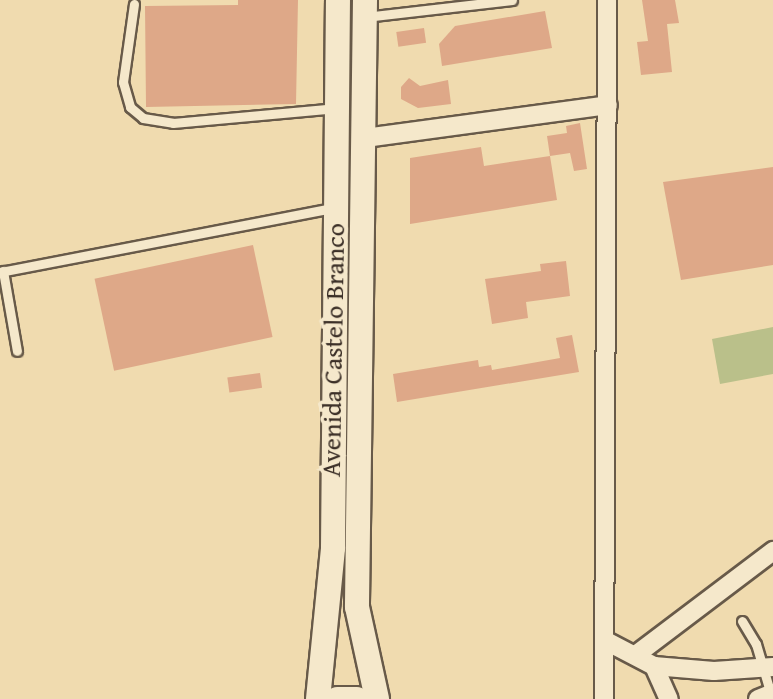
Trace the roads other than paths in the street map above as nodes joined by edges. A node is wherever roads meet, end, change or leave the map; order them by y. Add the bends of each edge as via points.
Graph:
1 (338, 0) edge
2 (512, 0) edge
3 (607, 0) edge
4 (134, 4) dead end
5 (365, 9) edge
6 (608, 105) junction
7 (337, 108) junction
8 (365, 138) junction
9 (336, 207) junction
10 (2, 271) edge
11 (17, 351) dead end
12 (773, 551) edge
13 (742, 621) dead end
14 (606, 641) junction
15 (637, 654) junction
16 (654, 666) junction
17 (769, 667) edge
18 (769, 696) edge
19 (600, 698) edge
20 (318, 699) edge
21 (337, 699) edge
22 (357, 699) edge
23 (377, 699) edge
24 (669, 699) edge

1 - 7 main road, Avenida Castelo Branco
2 - 5 lane
3 - 6 street
4 - 7 lane via 123,82 130,107 143,118 173,123
5 - 8 main road, Avenida Castelo Branco
6 - 8 street
6 - 14 street
7 - 9 main road, Avenida Castelo Branco
8 - 23 main road, Avenida Castelo Branco via 357,607
9 - 10 lane
9 - 20 main road, Avenida Castelo Branco via 333,548
10 - 11 lane
12 - 15 street
13 - 17 lane
14 - 15 street
14 - 19 street
15 - 16 street
16 - 17 street via 714,671
16 - 24 street
17 - 18 lane
21 - 22 main road

